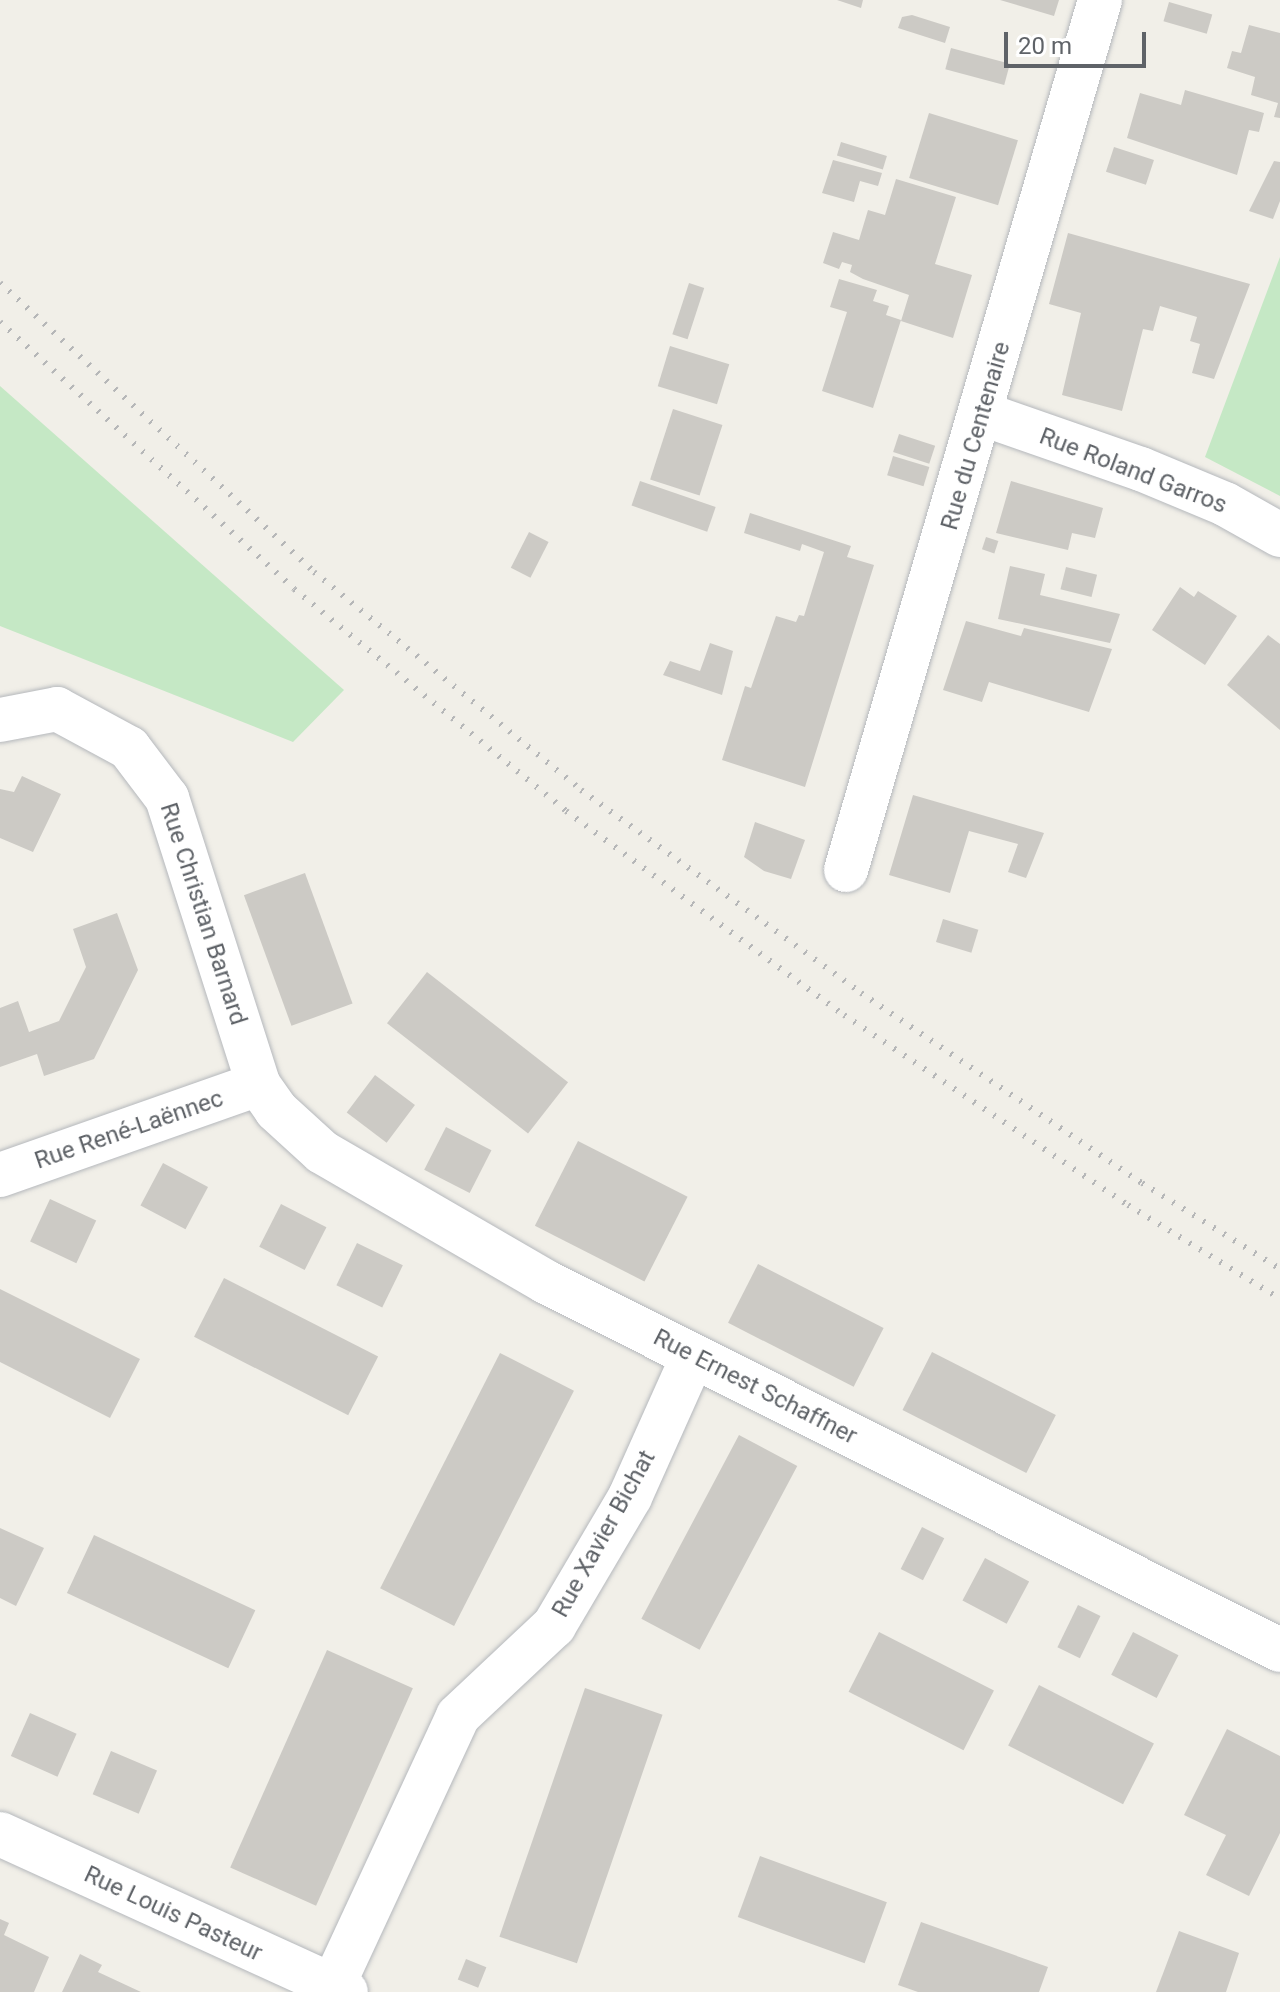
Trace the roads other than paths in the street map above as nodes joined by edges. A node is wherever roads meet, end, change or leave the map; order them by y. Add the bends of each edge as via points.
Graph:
1 (1100, 0) edge
2 (983, 414) junction
3 (1280, 535) edge
4 (0, 720) edge
5 (846, 870) dead end
6 (258, 1084) junction
7 (0, 1175) edge
8 (693, 1356) junction
9 (1280, 1650) edge
10 (0, 1834) edge
11 (336, 1991) edge

1 - 2 street, Rue du Centenaire
2 - 3 street, Rue Roland Garros via 1141,469 1225,504
2 - 5 street, Rue du Centenaire
4 - 6 street, Rue Christian Barnard via 57,709 129,748 167,798
6 - 7 street, Rue René-Laënnec
6 - 8 street, Rue Ernest Schaffner via 276,1110 322,1152 546,1282
8 - 9 street, Rue Ernest Schaffner
8 - 11 street, Rue Xavier Bichat via 630,1497 554,1626 458,1716
10 - 11 street, Rue Louis Pasteur

